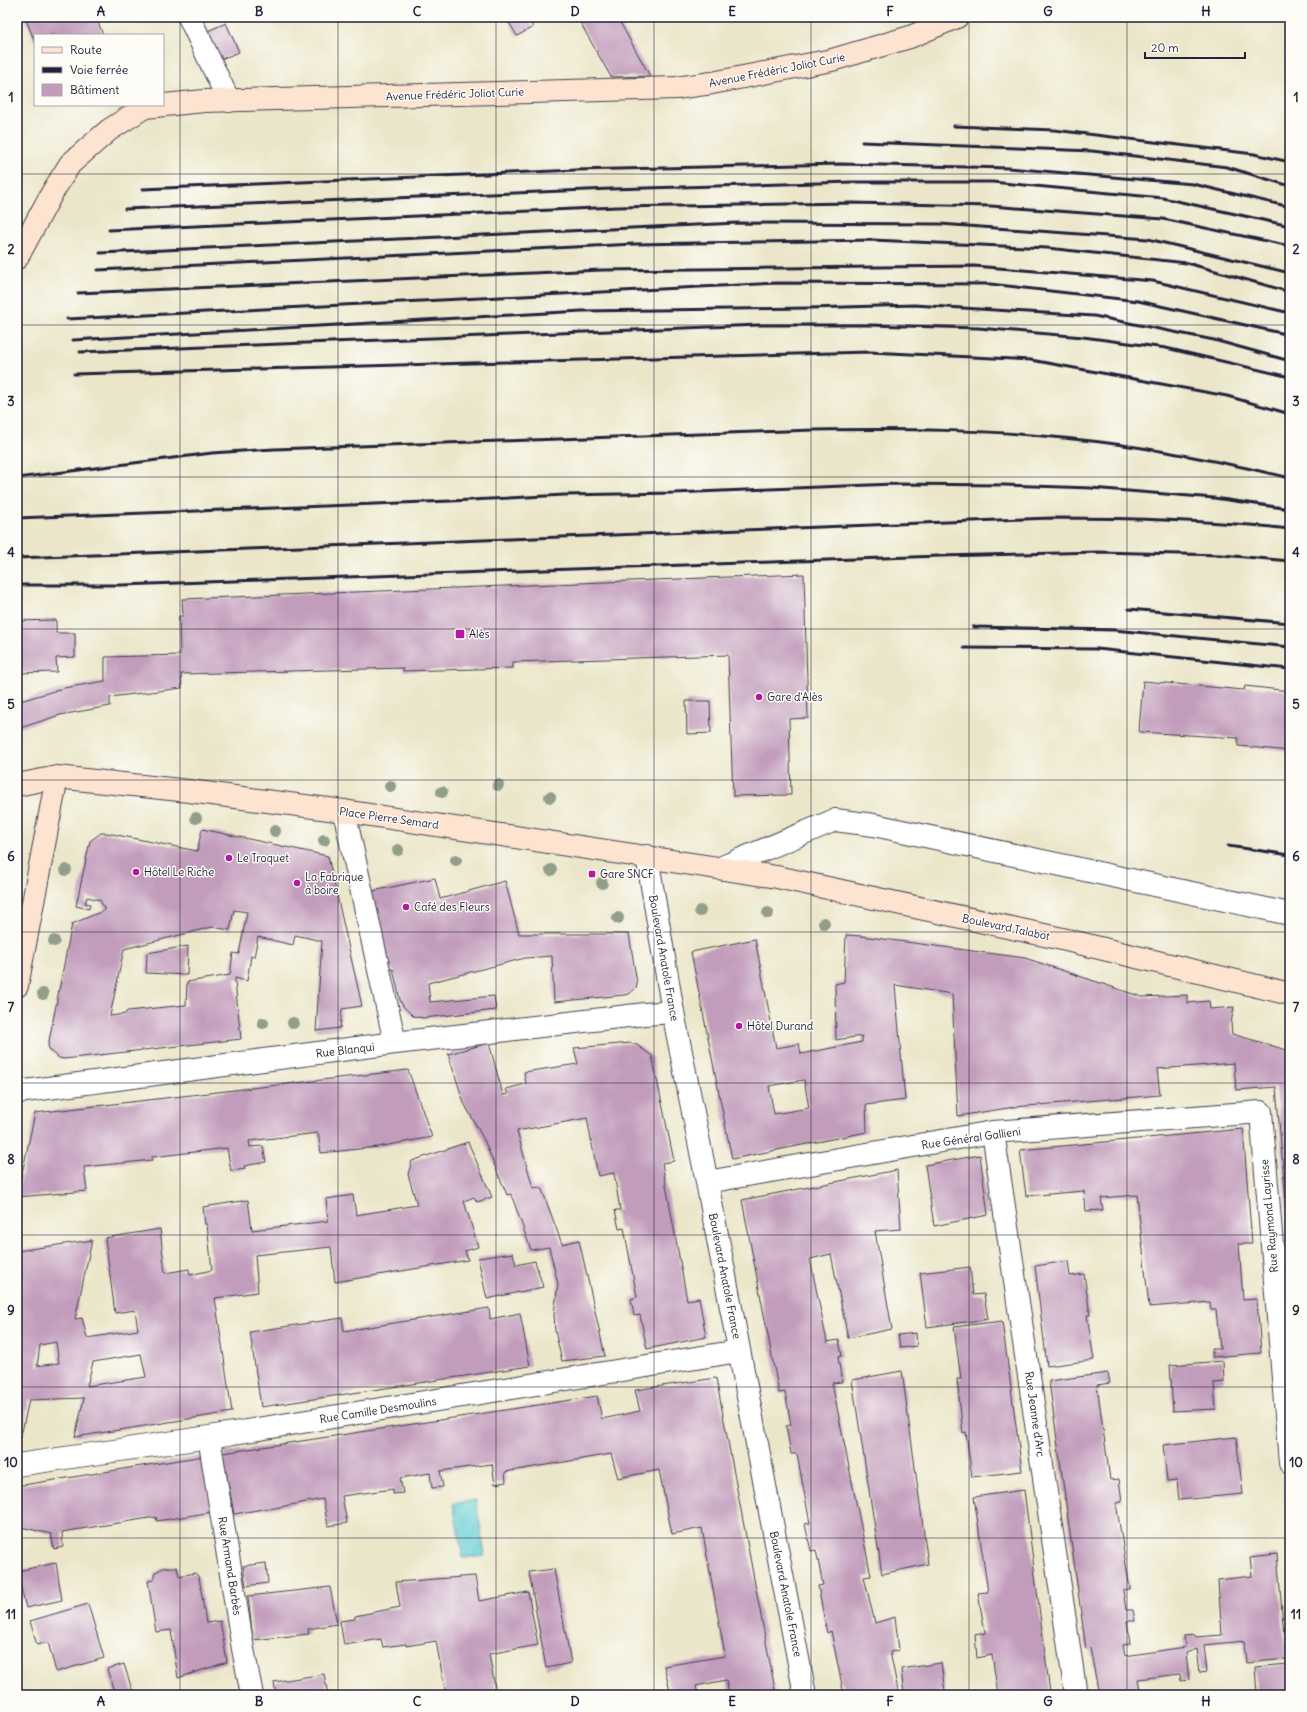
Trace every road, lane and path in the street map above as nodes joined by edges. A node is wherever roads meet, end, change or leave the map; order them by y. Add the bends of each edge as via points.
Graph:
1 (189, 17) edge
2 (957, 17) edge
3 (228, 101) junction
4 (164, 105) edge
5 (155, 106) edge
6 (17, 258) edge
7 (57, 777) junction
8 (17, 785) edge
9 (344, 811) junction
10 (647, 856) junction
11 (720, 868) junction
12 (1290, 914) edge
13 (17, 986) edge
14 (1290, 994) edge
15 (673, 1012) junction
16 (395, 1043) junction
17 (17, 1092) edge
18 (1260, 1112) joint
19 (993, 1132) junction
20 (707, 1182) junction
21 (739, 1351) junction
22 (209, 1437) junction
23 (1290, 1463) edge
24 (17, 1464) edge
25 (252, 1695) edge
26 (805, 1695) edge
27 (1076, 1695) edge

1 - 3 street
2 - 3 main road, Avenue Frédéric Joliot Curie via 910,36 832,60 676,88
3 - 4 main road, Avenue Frédéric Joliot Curie
5 - 6 main road, Avenue Frédéric Joliot Curie via 145,107 109,130 70,164
7 - 8 main road, Place Pierre Semard
7 - 9 main road, Place Pierre Semard
7 - 13 main road
9 - 10 main road, Place Pierre Semard
9 - 16 street
10 - 11 main road, Place Pierre Semard
10 - 15 street, Boulevard Anatole France
11 - 12 street via 835,820 874,825
11 - 14 main road, Boulevard Talabot via 777,876 1058,938
15 - 16 street, Rue Blanqui
15 - 20 street, Boulevard Anatole France
16 - 17 street, Rue Blanqui
18 - 19 street, Rue Général Gallieni
18 - 23 street, Rue Raymond Layrisse
19 - 20 street, Rue Général Gallieni
19 - 27 street, Rue Jeanne d'Arc
20 - 21 street, Boulevard Anatole France
21 - 22 street, Rue Camille Desmoulins
21 - 26 street, Boulevard Anatole France
22 - 24 street, Rue Camille Desmoulins
22 - 25 street, Rue Armand Barbès

